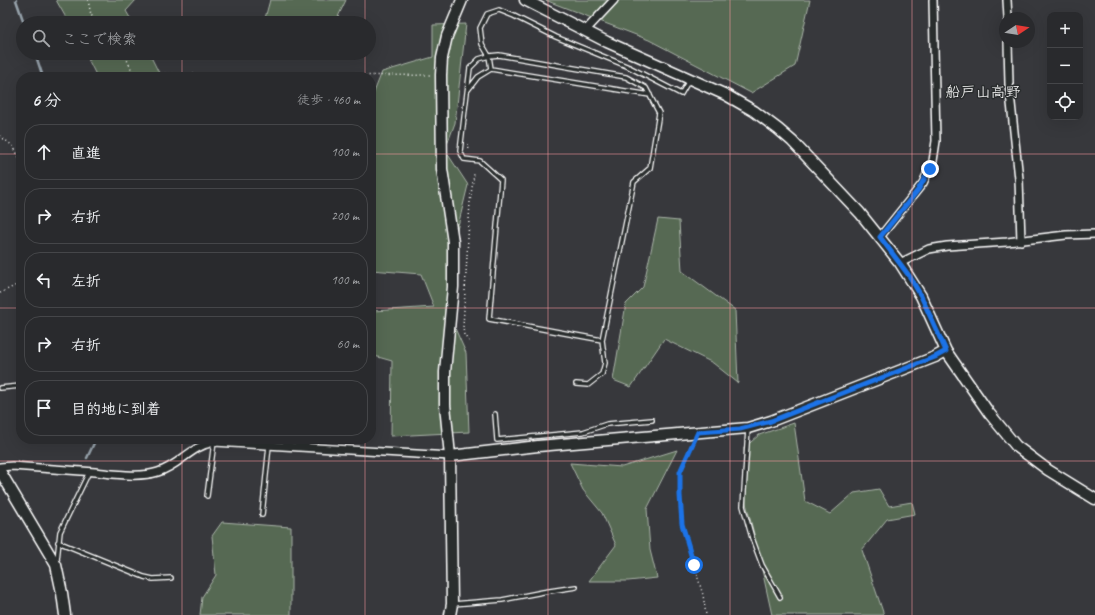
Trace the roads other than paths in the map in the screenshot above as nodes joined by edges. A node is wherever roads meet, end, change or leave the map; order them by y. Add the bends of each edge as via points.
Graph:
1 (462, 0) edge
2 (526, 0) edge
3 (614, 0) edge
4 (933, 0) edge
5 (1007, 0) edge
6 (1008, 12) edge
7 (585, 31) junction
8 (1008, 48) edge
9 (489, 56) junction
10 (491, 69) junction
11 (690, 79) junction
12 (467, 90) junction
13 (650, 95) junction
14 (1095, 234) edge
15 (880, 237) junction
16 (1021, 241) junction
17 (900, 263) junction
18 (602, 340) junction
19 (946, 351) junction
20 (576, 384) dead end
21 (16, 386) edge
22 (0, 388) edge
23 (495, 414) dead end
24 (652, 420) dead end
25 (748, 428) junction
26 (206, 444) edge
27 (214, 444) edge
28 (251, 444) edge
29 (269, 445) junction
30 (450, 456) junction
31 (0, 467) edge
32 (0, 471) edge
33 (89, 472) junction
34 (207, 496) dead end
35 (1095, 499) edge
36 (262, 515) dead end
37 (58, 542) junction
38 (56, 565) junction
39 (171, 578) dead end
40 (576, 587) dead end
41 (780, 597) dead end
42 (452, 604) junction
43 (65, 615) edge
44 (450, 615) edge

1 - 30 street via 447,36 441,75 442,169 453,263 445,406
2 - 7 street
3 - 7 street
4 - 15 street via 936,141 933,161 923,183
5 - 6 street
7 - 11 street
8 - 16 street via 1009,84 1019,179
9 - 10 lane
9 - 11 lane via 482,44 480,28 487,14 499,10 629,67 681,94
9 - 12 lane via 479,59 470,68
9 - 13 lane via 499,55 626,77 646,88
10 - 12 lane via 478,77
10 - 13 lane
11 - 15 street via 726,95 778,129
12 - 18 lane via 460,151 464,159 480,161 501,180 489,319
13 - 18 lane via 659,113 650,168 634,182
14 - 16 street
15 - 17 street
16 - 17 street via 935,248
17 - 19 street via 921,296
18 - 20 lane via 605,363 602,374 588,385
19 - 25 street via 782,417
19 - 35 street via 989,413 1016,446 1048,470
21 - 22 lane
23 - 24 lane via 497,440 583,432 607,424
25 - 30 street
25 - 41 lane via 743,506 762,565
26 - 33 street via 174,464 150,474
27 - 34 lane
28 - 29 street
29 - 30 street
29 - 36 lane
30 - 42 street
31 - 33 street
32 - 38 street
33 - 37 lane via 60,532
37 - 38 lane
37 - 39 lane via 144,577
38 - 43 street
40 - 42 lane via 502,600
42 - 44 street

